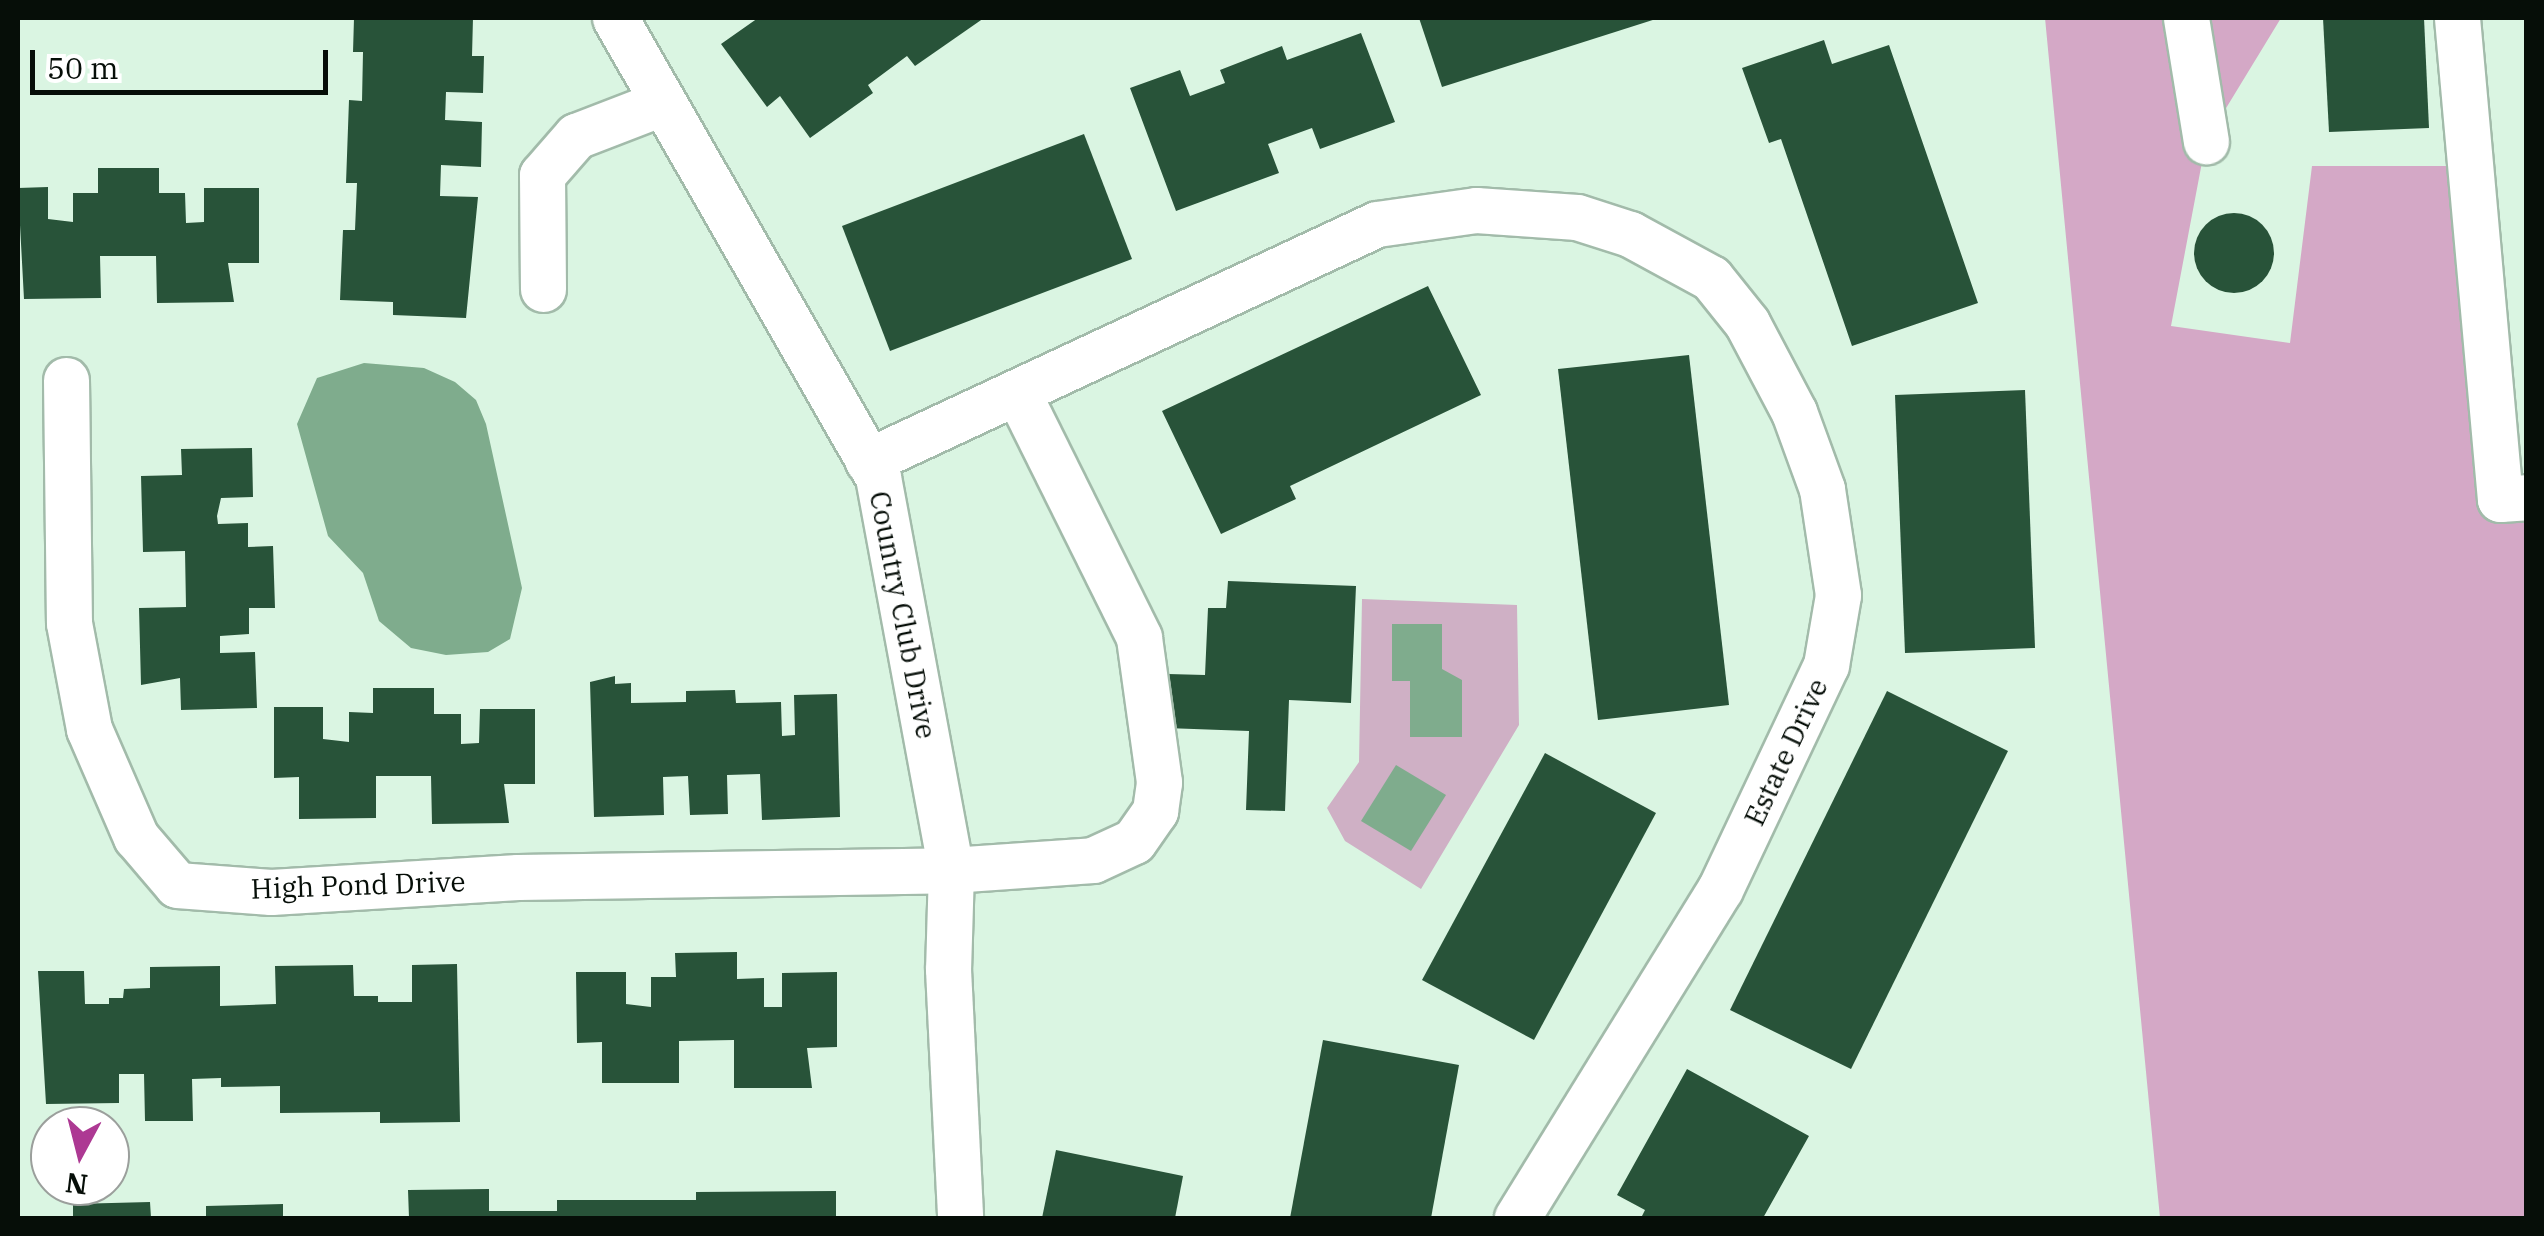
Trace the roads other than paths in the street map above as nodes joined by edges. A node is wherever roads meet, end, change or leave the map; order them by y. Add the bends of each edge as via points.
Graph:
1 (616, 18) edge
2 (2186, 18) edge
3 (2456, 18) edge
4 (660, 104) junction
5 (2206, 141) dead end
6 (543, 288) dead end
7 (66, 380) dead end
8 (1018, 393) junction
9 (868, 461) junction
10 (2526, 497) edge
11 (951, 870) junction
12 (960, 1218) edge
13 (1517, 1218) edge

1 - 4 street, Country Club Drive
2 - 5 street
3 - 10 street via 2500,499
4 - 6 street via 576,136 542,175
4 - 9 street, Country Club Drive
7 - 11 street, High Pond Drive via 70,623 89,729 136,837 177,885 271,892 518,878
8 - 9 street, Estate Drive
8 - 11 street via 1139,638 1159,782 1155,811 1134,842 1093,860
8 - 13 street, Estate Drive via 1377,224 1425,214 1529,211 1630,234 1711,278 1747,323 1794,412 1822,489 1838,595 1826,665 1720,890
9 - 11 street, Country Club Drive via 878,477
11 - 12 street, Country Club Drive via 948,970

